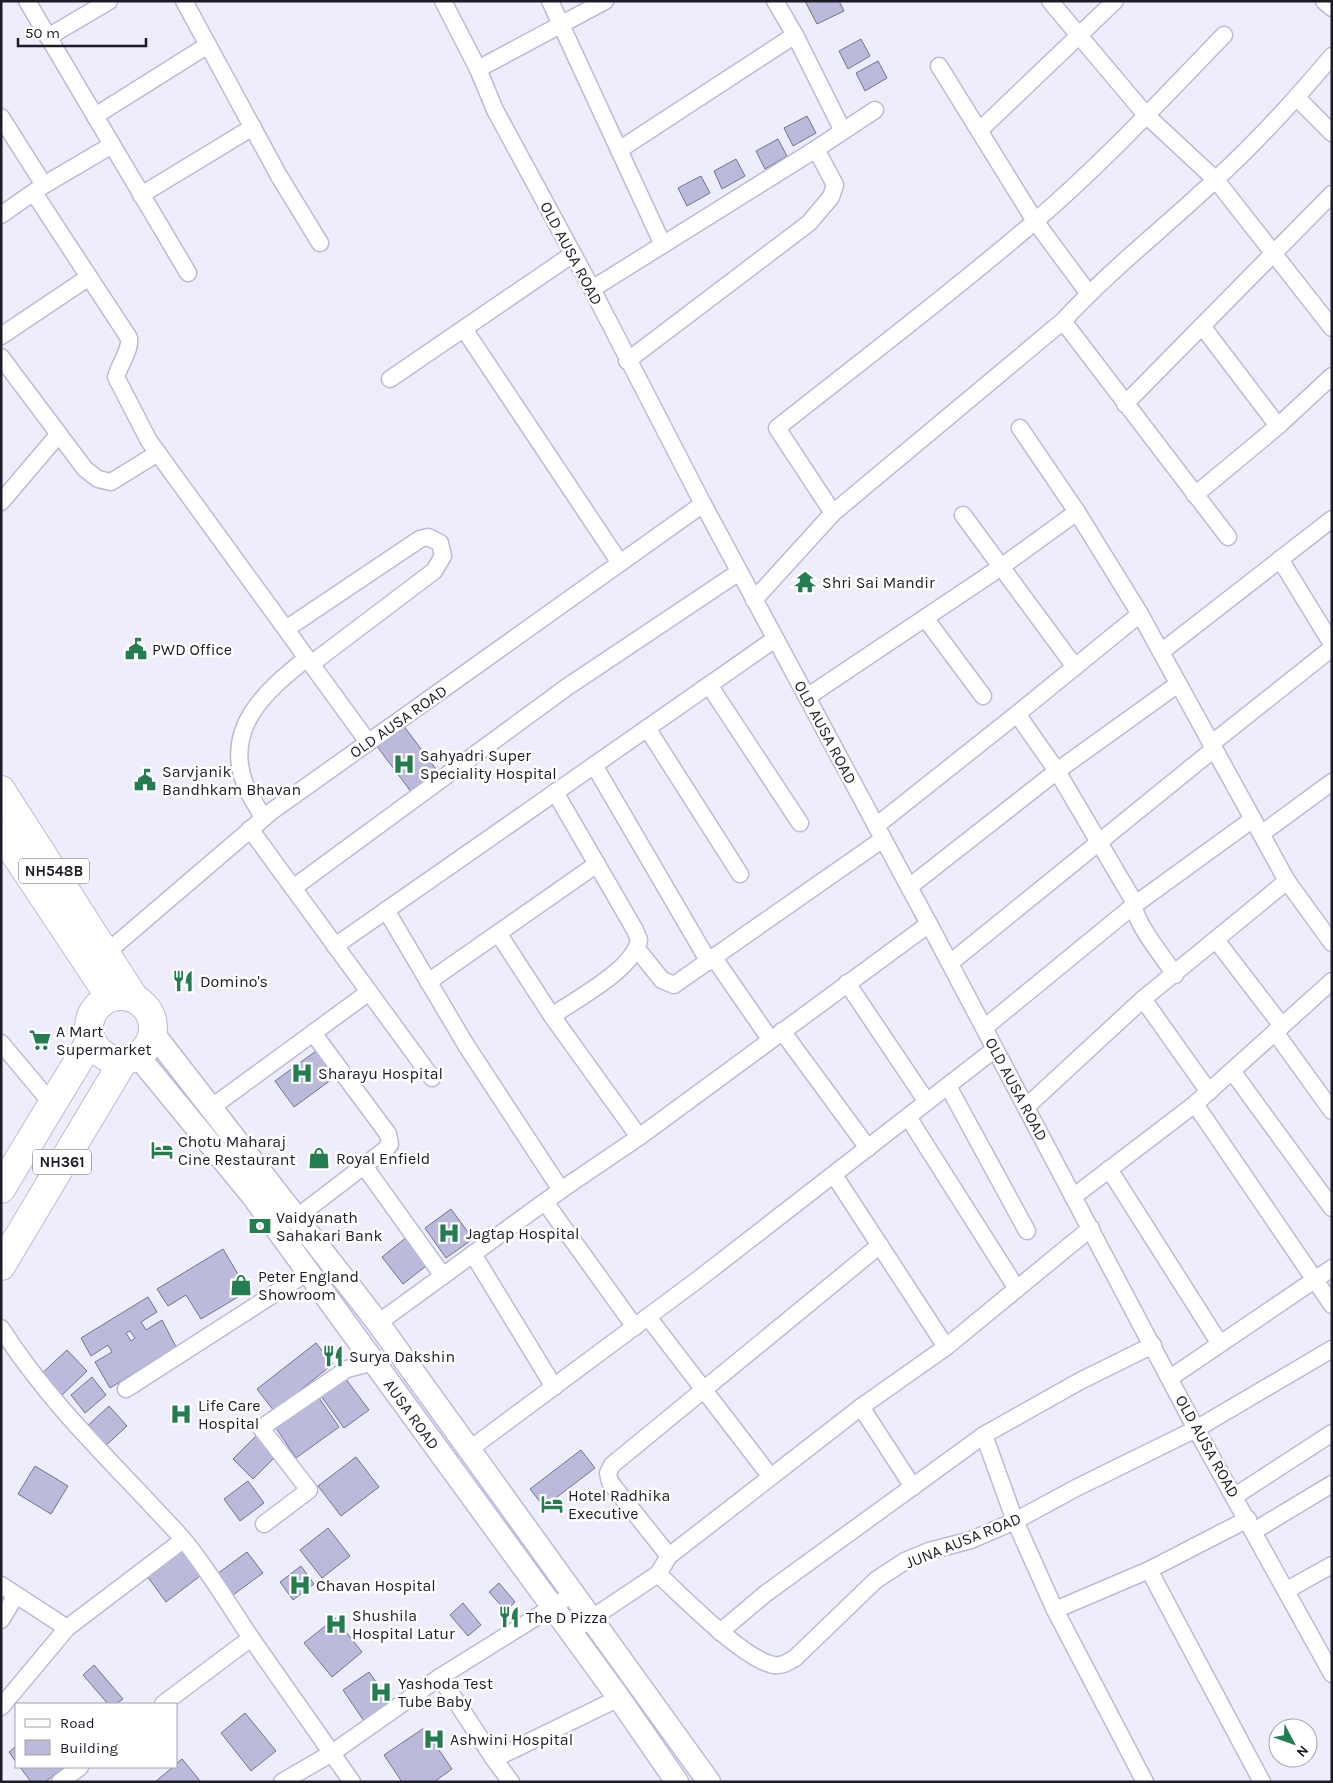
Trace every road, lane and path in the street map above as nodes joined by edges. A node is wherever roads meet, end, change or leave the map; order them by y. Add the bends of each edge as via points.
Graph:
1 (27, 1) edge
2 (109, 1) edge
3 (184, 1) edge
4 (443, 1) edge
5 (550, 1) edge
6 (605, 1) edge
7 (775, 1) edge
8 (1050, 1) edge
9 (1115, 1) edge
10 (1324, 1) edge
11 (1332, 8) edge
12 (562, 24) junction
13 (795, 35) junction
14 (1224, 35) dead end
15 (1079, 36) junction
16 (48, 37) junction
17 (208, 46) junction
18 (1332, 56) edge
19 (939, 66) dead end
20 (478, 69) junction
21 (1297, 98) junction
22 (875, 110) dead end
23 (1146, 115) junction
24 (1, 116) edge
25 (95, 116) junction
26 (253, 126) junction
27 (980, 130) junction
28 (842, 132) junction
29 (1332, 133) edge
30 (112, 145) junction
31 (816, 149) junction
32 (619, 150) junction
33 (1216, 180) junction
34 (39, 189) junction
35 (1332, 194) edge
36 (142, 195) junction
37 (1, 215) edge
38 (1035, 221) junction
39 (320, 243) dead end
40 (662, 245) junction
41 (573, 254) junction
42 (1274, 254) junction
43 (188, 273) dead end
44 (89, 277) junction
45 (592, 289) junction
46 (1089, 294) junction
47 (1063, 321) junction
48 (1202, 326) junction
49 (1332, 328) edge
50 (464, 329) junction
51 (1, 336) edge
52 (1, 357) edge
53 (627, 361) junction
54 (1332, 376) edge
55 (390, 379) dead end
56 (1126, 404) junction
57 (1278, 426) junction
58 (1020, 428) dead end
59 (59, 434) junction
60 (158, 453) junction
61 (1195, 495) junction
62 (1, 502) edge
63 (703, 504) junction
64 (1077, 512) junction
65 (833, 514) junction
66 (963, 515) dead end
67 (1332, 518) edge
68 (1228, 537) dead end
69 (1280, 559) junction
70 (620, 563) junction
71 (1001, 567) junction
72 (739, 572) junction
73 (754, 600) junction
74 (1140, 614) junction
75 (925, 618) junction
76 (286, 629) junction
77 (775, 639) junction
78 (1332, 644) edge
79 (1332, 648) edge
80 (1161, 652) junction
81 (309, 661) junction
82 (1074, 667) junction
83 (1178, 684) junction
84 (709, 685) junction
85 (983, 696) dead end
86 (807, 697) junction
87 (1016, 714) junction
88 (647, 728) junction
89 (368, 742) junction
90 (1213, 747) junction
91 (594, 765) junction
92 (1057, 771) junction
93 (1332, 782) edge
94 (1, 790) edge
95 (555, 792) junction
96 (264, 817) junction
97 (1253, 819) junction
98 (800, 823) dead end
99 (250, 829) junction
100 (880, 832) junction
101 (1, 833) edge
102 (1261, 834) junction
103 (1099, 844) junction
104 (597, 864) junction
105 (740, 874) dead end
106 (1287, 881) junction
107 (909, 887) junction
108 (293, 888) junction
109 (1133, 906) junction
110 (386, 910) junction
111 (929, 924) junction
112 (498, 933) junction
113 (1216, 940) junction
114 (1332, 943) edge
115 (335, 946) junction
116 (637, 949) junction
117 (106, 953) junction
118 (712, 960) junction
119 (950, 963) junction
120 (1175, 975) junction
121 (1332, 981) edge
122 (428, 982) junction
123 (847, 983) junction
124 (369, 992) junction
125 (123, 998) junction
126 (1143, 999) junction
127 (552, 1016) junction
128 (984, 1028) junction
129 (1279, 1029) junction
130 (152, 1032) junction
131 (313, 1033) junction
132 (776, 1035) junction
133 (91, 1040) junction
134 (1, 1043) edge
135 (995, 1049) junction
136 (130, 1057) junction
137 (1232, 1071) junction
138 (432, 1078) dead end
139 (948, 1086) junction
140 (1209, 1092) junction
141 (927, 1102) junction
142 (1195, 1104) junction
143 (53, 1105) junction
144 (212, 1107) junction
145 (1026, 1107) junction
146 (1332, 1111) edge
147 (908, 1117) junction
148 (639, 1137) junction
149 (868, 1148) junction
150 (364, 1166) junction
151 (1109, 1169) junction
152 (834, 1175) junction
153 (1, 1189) edge
154 (561, 1190) junction
155 (1073, 1197) junction
156 (545, 1202) junction
157 (1332, 1208) edge
158 (297, 1217) junction
159 (1091, 1228) junction
160 (1027, 1231) dead end
161 (880, 1246) junction
162 (473, 1254) junction
163 (1, 1266) edge
164 (1332, 1268) edge
165 (308, 1272) junction
166 (443, 1276) junction
167 (1315, 1280) junction
168 (1017, 1289) junction
169 (1332, 1304) edge
170 (378, 1322) junction
171 (642, 1322) junction
172 (1, 1328) edge
173 (1220, 1344) junction
174 (1153, 1345) junction
175 (946, 1347) junction
176 (1332, 1349) edge
177 (374, 1362) junction
178 (1170, 1378) junction
179 (554, 1387) junction
180 (126, 1388) dead end
181 (702, 1390) junction
182 (861, 1407) junction
183 (1196, 1429) junction
184 (1332, 1433) edge
185 (984, 1435) junction
186 (470, 1449) junction
187 (770, 1476) junction
188 (1332, 1484) edge
189 (913, 1487) junction
190 (1235, 1496) junction
191 (1015, 1521) junction
192 (264, 1524) dead end
193 (1251, 1525) junction
194 (183, 1540) junction
195 (669, 1556) junction
196 (1332, 1565) edge
197 (1149, 1570) junction
198 (658, 1574) junction
199 (1, 1585) edge
200 (1286, 1590) junction
201 (575, 1593) junction
202 (16, 1594) junction
203 (553, 1606) junction
204 (1055, 1610) junction
205 (593, 1618) junction
206 (1, 1620) edge
207 (67, 1628) junction
208 (571, 1632) junction
209 (720, 1632) junction
210 (251, 1638) junction
211 (1330, 1669) edge
212 (440, 1677) junction
213 (620, 1698) junction
214 (164, 1703) edge
215 (1, 1707) edge
216 (332, 1753) junction
217 (494, 1759) junction
218 (79, 1768) edge
219 (60, 1782) edge
220 (282, 1782) edge
221 (352, 1782) edge
222 (511, 1782) edge
223 (677, 1782) edge
224 (709, 1782) edge
225 (1145, 1782) edge
226 (1262, 1782) edge

1 - 16 street
2 - 16 street
3 - 17 street
4 - 20 street, OLD AUSA ROAD
5 - 12 street
6 - 12 street
7 - 13 street
8 - 15 street
9 - 15 street
10 - 11 street
12 - 20 street
12 - 32 street
13 - 28 street
13 - 32 street
14 - 23 street
15 - 23 street
15 - 27 street
16 - 25 street
17 - 25 street
17 - 26 street
18 - 21 street
19 - 27 street
20 - 41 street, OLD AUSA ROAD via 495,110
21 - 29 street
21 - 33 street
22 - 28 street
23 - 33 street
23 - 38 street
24 - 34 street
25 - 30 street
26 - 36 street
26 - 39 street
27 - 38 street
28 - 31 street
30 - 34 street
30 - 36 street
31 - 40 street
31 - 53 street via 836,185 831,198 809,223
32 - 40 street
33 - 42 street
33 - 46 street
34 - 37 street
34 - 44 street
35 - 42 street
36 - 43 street
38 - 46 street
38 - 65 street via 930,309 777,428
40 - 45 street
41 - 45 street, OLD AUSA ROAD
41 - 50 street
42 - 48 street
42 - 49 street
44 - 51 street
44 - 60 street via 129,338 130,344 116,377
45 - 53 street, OLD AUSA ROAD
46 - 47 street
47 - 56 street
47 - 65 street
48 - 56 street
48 - 57 street
50 - 55 street
50 - 70 street
52 - 59 street
53 - 63 street, OLD AUSA ROAD
54 - 57 street
56 - 61 street
57 - 61 street
58 - 64 street
59 - 60 street via 85,469 98,479 111,482
59 - 62 street
60 - 76 street
61 - 68 street
63 - 70 street, OLD AUSA ROAD
63 - 72 street, OLD AUSA ROAD
64 - 71 street
64 - 74 street
65 - 73 street
66 - 71 street
67 - 69 street
69 - 78 street
69 - 80 street
70 - 89 street, OLD AUSA ROAD
71 - 75 street
71 - 82 street
72 - 73 street, OLD AUSA ROAD
72 - 108 street via 567,687
73 - 77 street, OLD AUSA ROAD
74 - 80 street
74 - 82 street
75 - 85 street
75 - 86 street
76 - 81 street
76 - 81 street via 420,539 428,537 440,543 443,556 430,574
77 - 84 street
77 - 86 street, OLD AUSA ROAD
79 - 90 street
80 - 83 street
81 - 89 street
81 - 96 street via 272,685 255,707 239,738 245,784
82 - 87 street
83 - 90 street
83 - 92 street
84 - 88 street
84 - 98 street
86 - 100 street, OLD AUSA ROAD
87 - 92 street
87 - 100 street
88 - 91 street
88 - 105 street
89 - 96 street, OLD AUSA ROAD
90 - 97 street
90 - 103 street
91 - 95 street
91 - 118 street
92 - 103 street
92 - 107 street
93 - 102 street
94 - 117 highway, NH548B
95 - 104 street
95 - 110 street
96 - 99 street, OLD AUSA ROAD
97 - 102 street
97 - 109 street
99 - 108 street
99 - 117 street, OLD AUSA ROAD
100 - 107 street, OLD AUSA ROAD
100 - 118 street
101 - 125 highway
102 - 106 street
103 - 109 street via 1133,900
103 - 119 street
104 - 112 street
104 - 116 street via 635,930 639,940
106 - 113 street
106 - 114 street
107 - 111 street, OLD AUSA ROAD
108 - 115 street
109 - 120 street
109 - 128 street
110 - 115 street
110 - 122 street
111 - 119 street, OLD AUSA ROAD
111 - 123 street
112 - 122 street
112 - 127 street
113 - 120 street
113 - 129 street
115 - 124 street
116 - 118 street via 662,980 674,985
116 - 127 street via 617,971
117 - 125 highway
118 - 132 street
119 - 128 street, OLD AUSA ROAD
120 - 126 street
121 - 129 street
122 - 154 street
123 - 132 street
123 - 141 street
124 - 131 street
124 - 138 street
125 - 130 highway via 146,1007 152,1019
125 - 133 highway via 91,1015 88,1028
126 - 140 street
126 - 145 street
127 - 148 street
128 - 135 street, OLD AUSA ROAD
129 - 137 street
129 - 146 street
130 - 136 highway via 147,1045
130 - 144 main road
131 - 144 street
131 - 150 street via 388,1134 390,1144
132 - 148 street
132 - 149 street
133 - 136 highway via 99,1052 110,1058
133 - 143 highway, NH361
134 - 143 street
135 - 139 street
135 - 145 street, OLD AUSA ROAD
136 - 163 highway, NH361
136 - 165 main road, AUSA ROAD via 252,1195
137 - 140 street
137 - 157 street
139 - 141 street
139 - 160 street
140 - 142 street
141 - 147 street
142 - 151 street
142 - 167 street
143 - 153 highway, NH361
144 - 158 main road
145 - 155 street, OLD AUSA ROAD
147 - 149 street
147 - 168 street
148 - 154 street
149 - 152 street
150 - 158 street
150 - 166 street
151 - 155 street
151 - 173 street
152 - 161 street
152 - 171 street
154 - 156 street
155 - 159 street, OLD AUSA ROAD
156 - 162 street
156 - 171 street
158 - 170 main road
159 - 168 street
159 - 174 street, OLD AUSA ROAD
161 - 175 street
161 - 181 street
162 - 166 street
162 - 179 street
164 - 167 street
165 - 177 main road, AUSA ROAD
165 - 180 street
166 - 170 street
167 - 169 street
167 - 173 street
168 - 175 street
170 - 186 main road
171 - 179 street
171 - 181 street
172 - 194 street via 25,1365 72,1423
173 - 178 street
174 - 178 street, OLD AUSA ROAD
174 - 185 street via 1080,1381
175 - 182 street
176 - 183 street, JUNA AUSA ROAD
177 - 192 street via 347,1369 260,1428 310,1490
177 - 203 main road, AUSA ROAD
178 - 183 street, OLD AUSA ROAD
179 - 186 street
181 - 187 street
181 - 195 street via 619,1457 608,1473 610,1482
182 - 187 street
182 - 189 street
183 - 190 street, OLD AUSA ROAD
183 - 191 street, JUNA AUSA ROAD
184 - 190 street
185 - 189 street
185 - 191 street
186 - 201 main road
187 - 195 street
188 - 193 street
189 - 209 street via 766,1594
190 - 193 street, OLD AUSA ROAD
191 - 204 street
191 - 209 street, JUNA AUSA ROAD via 971,1540 906,1561 876,1580 784,1665 773,1665 760,1659
193 - 197 street
193 - 200 street, OLD AUSA ROAD
194 - 207 street
194 - 210 street
195 - 198 street
196 - 200 street
197 - 204 street
197 - 226 street
198 - 205 street
198 - 209 street, JUNA AUSA ROAD
199 - 202 street
200 - 211 street, OLD AUSA ROAD
201 - 203 street
201 - 205 main road
202 - 206 street
202 - 207 street
203 - 208 main road, AUSA ROAD
203 - 212 street
204 - 225 street
205 - 208 street
205 - 224 main road
207 - 215 street
208 - 213 main road, AUSA ROAD
210 - 214 street
210 - 216 street
212 - 216 street
212 - 217 street
213 - 217 street
213 - 223 main road, AUSA ROAD
216 - 220 street
216 - 221 street
217 - 222 street
218 - 219 street

